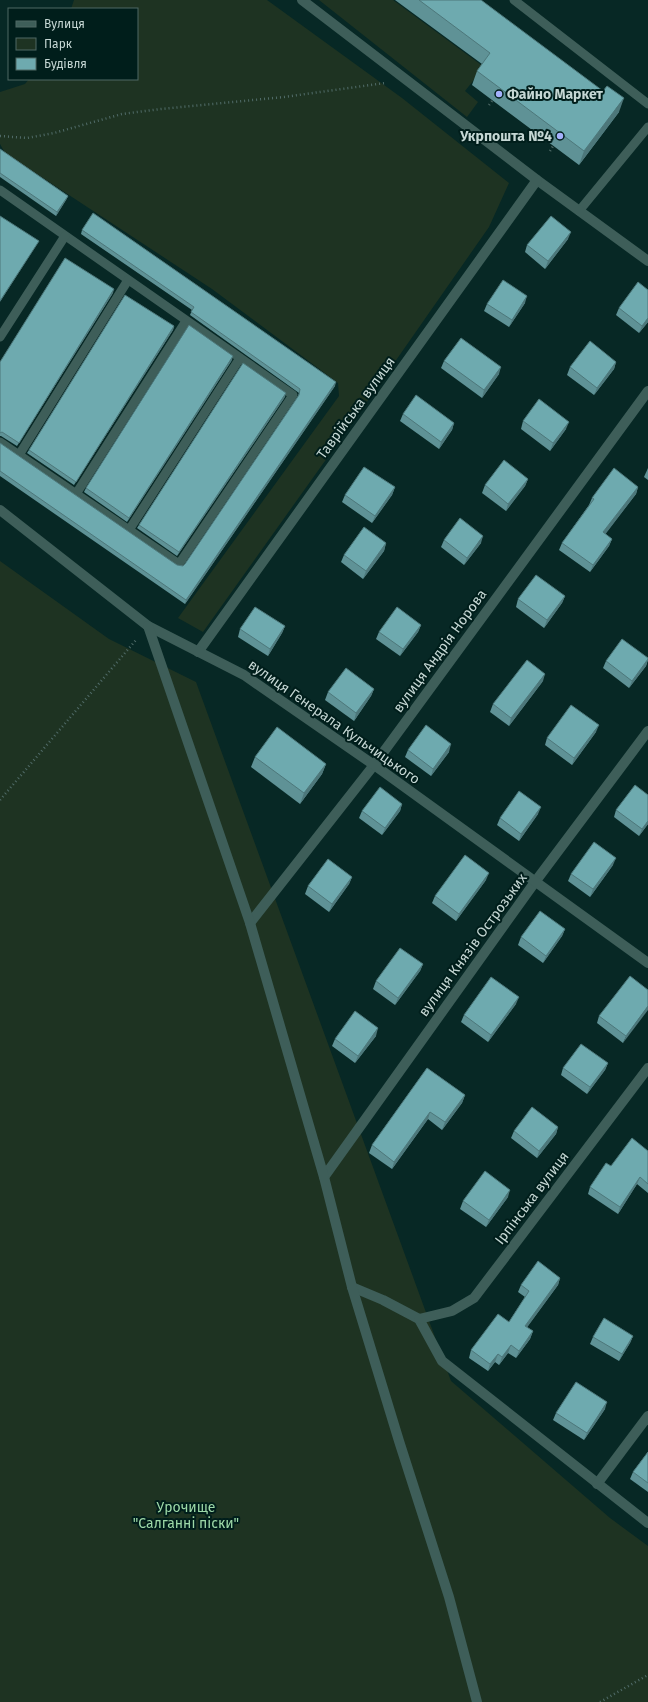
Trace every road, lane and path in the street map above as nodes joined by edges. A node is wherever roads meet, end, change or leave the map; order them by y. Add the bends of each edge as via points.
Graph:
1 (302, 0) edge
2 (514, 0) edge
3 (407, 80) junction
4 (492, 101) edge
5 (648, 104) edge
6 (489, 105) dead end
7 (648, 127) edge
8 (0, 136) edge
9 (553, 146) edge
10 (550, 151) dead end
11 (537, 180) junction
12 (1, 193) edge
13 (579, 211) junction
14 (65, 236) junction
15 (648, 261) edge
16 (128, 280) junction
17 (186, 321) junction
18 (0, 337) edge
19 (240, 358) junction
20 (648, 391) edge
21 (0, 442) edge
22 (19, 455) junction
23 (76, 494) junction
24 (0, 510) edge
25 (129, 530) junction
26 (148, 626) junction
27 (198, 652) junction
28 (648, 730) edge
29 (374, 765) junction
30 (0, 800) edge
31 (535, 882) junction
32 (250, 923) junction
33 (648, 964) edge
34 (648, 1068) edge
35 (324, 1177) junction
36 (352, 1287) junction
37 (419, 1319) junction
38 (648, 1416) edge
39 (597, 1484) junction
40 (648, 1522) edge
41 (648, 1675) edge
42 (477, 1702) edge
43 (600, 1702) edge

1 - 3 street
2 - 5 lane
3 - 8 path via 284,97 122,114 27,138
3 - 11 street
4 - 6 path
7 - 13 lane
9 - 10 path
11 - 13 street
11 - 27 street, Таврійська вулиця
12 - 14 lane
13 - 15 street
14 - 16 lane
14 - 18 lane
16 - 17 lane
16 - 22 lane
17 - 19 lane
17 - 23 lane
19 - 25 lane
19 - 25 lane via 293,395 179,564
20 - 29 street, вулиця Андрія Норова
21 - 22 lane
22 - 23 lane
23 - 25 lane
24 - 26 street, вулиця Генерала Кульчицького
26 - 27 street, вулиця Генерала Кульчицького
26 - 30 path
26 - 32 street
27 - 29 street, вулиця Генерала Кульчицького via 244,675
28 - 31 street, вулиця Князів Острозьких
29 - 31 street, вулиця Генерала Кульчицького
29 - 32 street, вулиця Андрія Норова
31 - 33 street, вулиця Генерала Кульчицького
31 - 35 street, вулиця Князів Острозьких
32 - 35 street
34 - 37 street, Ірпінська вулиця via 474,1298 452,1311
35 - 36 street
36 - 37 street
36 - 42 street via 449,1597
37 - 39 street via 442,1361
38 - 39 street
39 - 40 street
41 - 43 path

